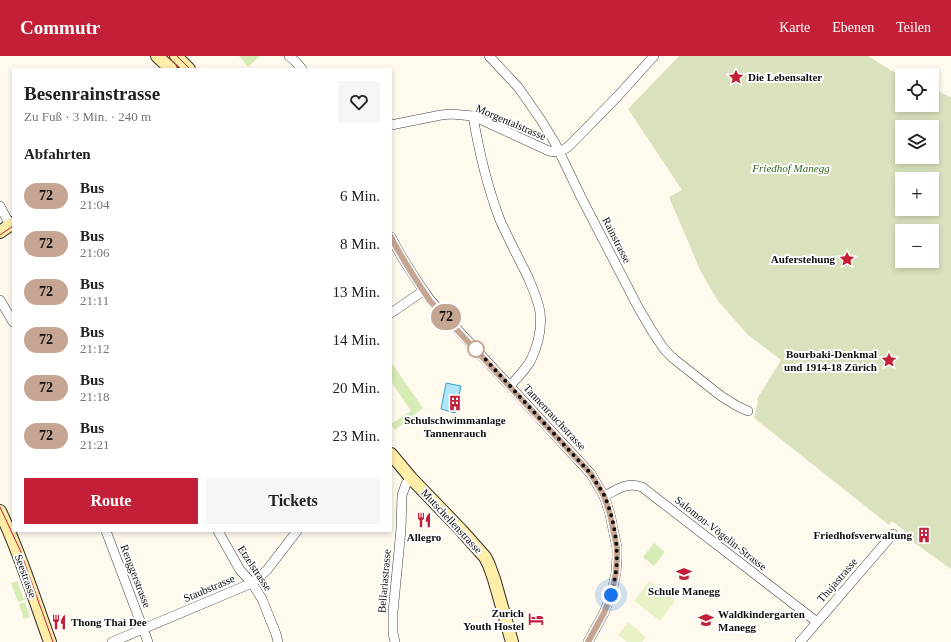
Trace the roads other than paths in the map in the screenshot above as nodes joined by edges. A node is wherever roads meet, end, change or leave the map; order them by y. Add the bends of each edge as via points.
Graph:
1 (157, 56) edge
2 (176, 56) edge
3 (289, 56) edge
4 (489, 56) edge
5 (654, 56) edge
6 (170, 68) edge
7 (188, 68) edge
8 (301, 68) edge
9 (473, 116) junction
10 (392, 125) edge
11 (559, 152) junction
12 (0, 206) edge
13 (12, 224) edge
14 (0, 232) edge
15 (392, 239) edge
16 (423, 291) junction
17 (0, 300) edge
18 (392, 311) edge
19 (12, 320) edge
20 (510, 386) junction
21 (748, 411) dead end
22 (393, 460) edge
23 (411, 478) junction
24 (604, 496) junction
25 (0, 511) edge
26 (106, 532) edge
27 (219, 532) edge
28 (296, 532) edge
29 (893, 534) dead end
30 (252, 584) junction
31 (817, 622) junction
32 (143, 629) junction
33 (50, 642) edge
34 (112, 642) edge
35 (148, 642) edge
36 (278, 642) edge
37 (394, 642) edge
38 (512, 642) edge
39 (588, 642) edge
40 (800, 642) edge

1 - 6 street
2 - 7 street
3 - 8 street
4 - 11 street, Rainstrasse via 518,87
5 - 11 street via 570,145
9 - 10 street, Morgentalstrasse via 441,115
9 - 11 street, Morgentalstrasse via 549,151
9 - 20 street via 482,162 494,202 529,280 540,313 539,336 535,350 530,362
11 - 21 street, Rainstrasse via 638,307 664,349 721,396
12 - 13 street
13 - 14 street
15 - 16 street, Tannenrauchstrasse
16 - 18 street
16 - 20 street, Tannenrauchstrasse
17 - 19 street
20 - 24 street, Tannenrauchstrasse via 591,474
22 - 23 street, Mutschellenstrasse
23 - 37 street, Bellariastrasse via 402,495 393,616
23 - 38 street, Mutschellenstrasse via 485,557 494,578
24 - 31 street, Salomon-Vögelin-Strasse via 626,485 642,487
24 - 39 street, Tannenrauchstrasse via 617,548 616,573 604,613
25 - 33 street, Seestrasse via 24,568
26 - 32 street, Renggerstrasse
27 - 30 street, Etzelstrasse via 240,570
28 - 30 street, Staubstrasse via 267,570
29 - 31 street, Thujastrasse
30 - 32 street, Staubstrasse
30 - 36 street, Etzelstrasse via 262,599
31 - 40 street, Thujastrasse
32 - 34 street, Staubstrasse
32 - 35 street, Renggerstrasse

